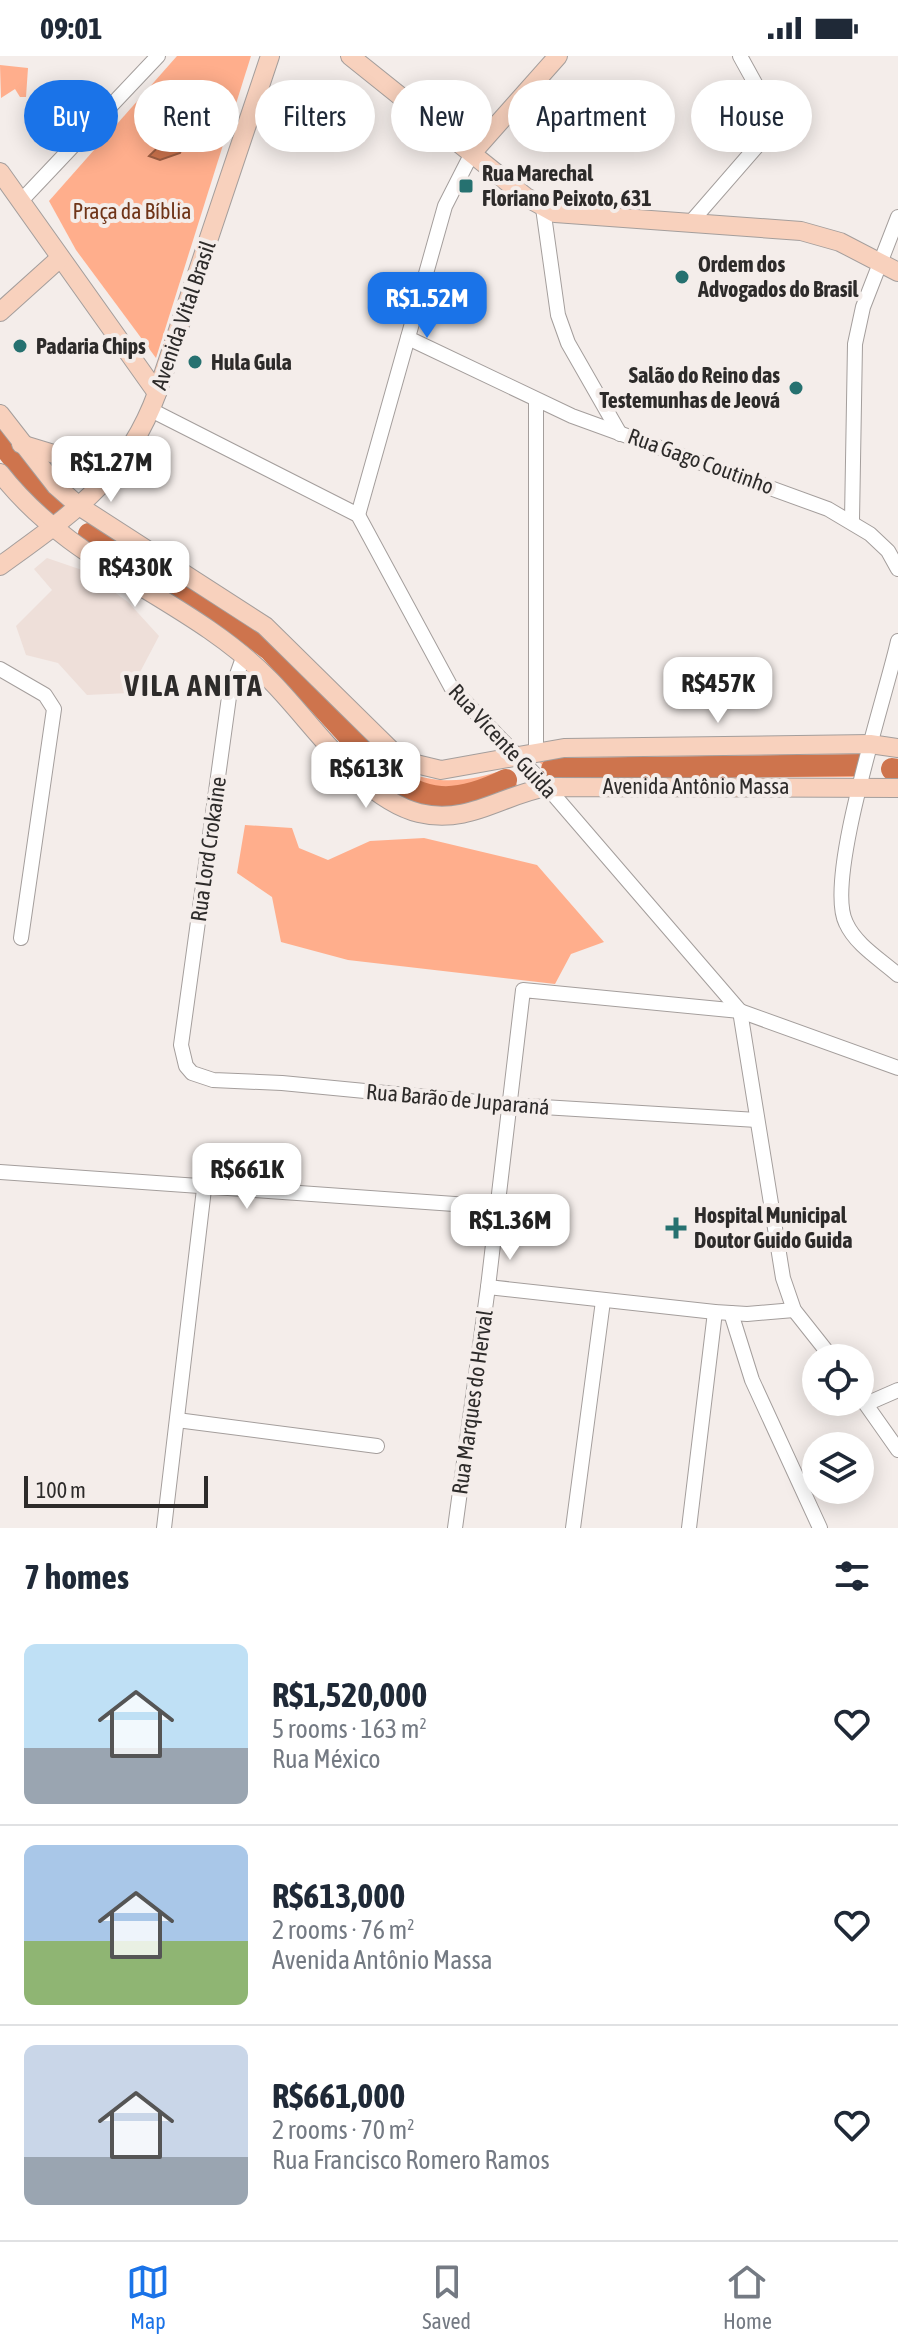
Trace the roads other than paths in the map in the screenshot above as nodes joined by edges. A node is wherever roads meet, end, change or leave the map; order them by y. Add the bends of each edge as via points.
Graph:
1 (158, 56) edge
2 (270, 56) edge
3 (350, 56) edge
4 (558, 56) edge
5 (740, 56) edge
6 (472, 153) junction
7 (0, 172) edge
8 (20, 202) junction
9 (543, 208) junction
10 (898, 217) edge
11 (691, 222) junction
12 (60, 258) junction
13 (881, 261) junction
14 (898, 272) edge
15 (0, 312) edge
16 (408, 338) junction
17 (154, 401) junction
18 (536, 401) junction
19 (0, 414) edge
20 (620, 434) junction
21 (21, 444) junction
22 (113, 472) junction
23 (0, 473) edge
24 (79, 506) junction
25 (358, 515) junction
26 (852, 520) junction
27 (51, 528) junction
28 (0, 566) edge
29 (898, 569) edge
30 (898, 641) edge
31 (244, 655) junction
32 (0, 669) edge
33 (870, 744) junction
34 (898, 748) edge
35 (536, 751) junction
36 (514, 755) junction
37 (862, 786) junction
38 (547, 787) junction
39 (898, 788) edge
40 (21, 938) dead end
41 (894, 967) edge
42 (740, 1011) junction
43 (181, 1045) joint
44 (898, 1068) edge
45 (510, 1105) junction
46 (757, 1120) junction
47 (0, 1172) edge
48 (204, 1189) junction
49 (497, 1207) junction
50 (488, 1287) junction
51 (603, 1301) junction
52 (794, 1310) junction
53 (715, 1312) junction
54 (731, 1313) junction
55 (821, 1344) edge
56 (898, 1390) edge
57 (874, 1397) edge
58 (874, 1416) edge
59 (177, 1420) junction
60 (377, 1446) dead end
61 (898, 1450) edge
62 (164, 1528) edge
63 (455, 1528) edge
64 (573, 1528) edge
65 (689, 1528) edge
66 (820, 1528) edge

1 - 8 street
2 - 17 street, Avenida Vital Brasil
3 - 6 street
4 - 6 street
5 - 11 street via 777,123
6 - 9 street
6 - 16 street via 445,206
7 - 8 street
8 - 12 street
9 - 11 street via 569,217
9 - 20 street, Rua Gago Coutinho via 558,315 568,343
10 - 13 street
11 - 13 street via 801,231
12 - 15 street
12 - 17 street
13 - 14 street
13 - 26 street via 855,344
16 - 18 street
16 - 25 street
17 - 22 street, Avenida Vital Brasil via 137,441
17 - 25 street
18 - 20 street
18 - 35 street
19 - 21 street, Avenida Antônio Massa
20 - 26 street, Rua Gago Coutinho
21 - 22 street
21 - 24 street, Avenida Antônio Massa
22 - 24 street, Avenida Vital Brasil
23 - 27 street, Avenida Antônio Massa
24 - 27 street, Avenida Vital Brasil
24 - 36 street, Avenida Antônio Massa via 265,626 396,755 441,770
25 - 36 street, Rua Vicente Guida via 451,687
26 - 29 street, Rua Gago Coutinho via 888,551
27 - 28 street, Avenida Vital Brasil
27 - 31 street, Avenida Antônio Massa
30 - 33 street
31 - 38 street, Avenida Antônio Massa via 372,789 397,804 419,813 467,815
31 - 43 street, Rua Lord Crokaine via 229,697
32 - 40 street via 45,695 54,709
33 - 34 street, Avenida Antônio Massa
33 - 35 street, Avenida Antônio Massa
33 - 37 street
35 - 36 street, Avenida Antônio Massa
36 - 38 street, Rua Vicente Guida
37 - 38 street, Avenida Antônio Massa
37 - 39 street, Avenida Antônio Massa
37 - 41 street via 839,901 862,945
38 - 42 street, Rua Vicente Guida
42 - 44 street
42 - 45 street, Rua Marques do Herval via 523,990
42 - 46 street
43 - 45 street, Rua Barão de Juparaná via 192,1073 213,1080
45 - 46 street, Rua Barão de Juparaná
45 - 49 street, Rua Marques do Herval
46 - 52 street via 783,1278
47 - 48 street
48 - 49 street
48 - 59 street
49 - 50 street, Rua Marques do Herval
50 - 51 street
50 - 63 street, Rua Marques do Herval
51 - 53 street
51 - 64 street
52 - 54 street
52 - 55 street
53 - 54 street
53 - 65 street
54 - 66 street via 752,1380
56 - 57 street
58 - 61 street
59 - 60 street
59 - 62 street

